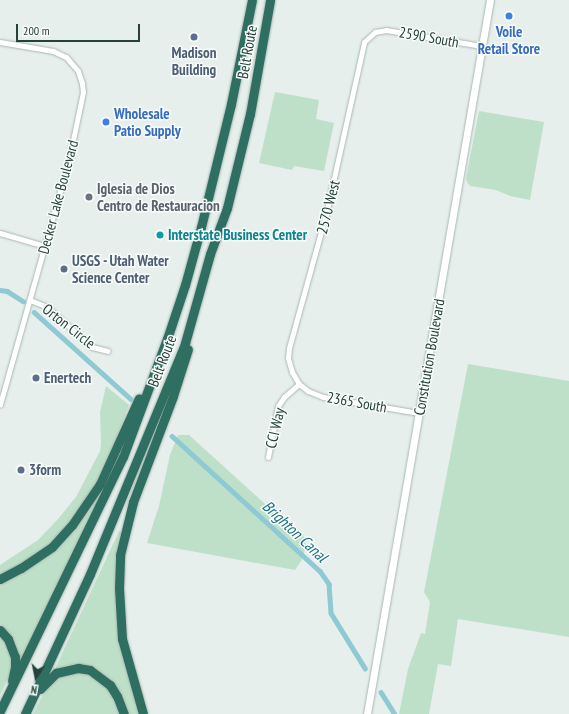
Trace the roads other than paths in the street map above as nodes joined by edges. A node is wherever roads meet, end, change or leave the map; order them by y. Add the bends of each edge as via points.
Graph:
1 (252, 0) edge
2 (270, 0) edge
3 (490, 0) edge
4 (375, 32) joint
5 (0, 42) edge
6 (482, 46) junction
7 (227, 208) junction
8 (0, 233) edge
9 (45, 246) junction
10 (30, 300) junction
11 (167, 339) junction
12 (108, 351) dead end
13 (299, 384) junction
14 (0, 405) edge
15 (419, 413) junction
16 (268, 457) dead end
17 (0, 579) edge
18 (0, 630) edge
19 (7, 696) junction
20 (29, 705) junction
21 (1, 709) edge
22 (24, 714) edge
23 (124, 714) edge
24 (143, 714) edge
25 (367, 714) edge

1 - 11 highway, Belt Route via 231,104 201,227
2 - 7 highway, Belt Route via 250,114
3 - 6 street, Constitution Boulevard
4 - 6 street, 2590 South via 390,30
4 - 13 street, 2570 West via 366,39 361,48 326,214 289,348 290,367
5 - 9 street, Decker Lake Boulevard via 60,54 73,63 82,83 83,92 75,136
6 - 15 street, Constitution Boulevard
7 - 20 highway, Belt Route via 210,254 182,350 90,574
7 - 24 highway via 185,357 133,502 120,555 122,639
8 - 9 street
9 - 10 street, Decker Lake Boulevard
10 - 12 street, Orton Circle via 47,307 92,347
10 - 14 street, Decker Lake Boulevard
11 - 17 highway via 100,484 88,503 52,547
11 - 19 highway, Belt Route via 123,457
13 - 15 street, 2365 South via 323,397
13 - 16 street, CCI Way via 278,406
15 - 25 street, Constitution Boulevard
18 - 19 highway via 8,638 15,657
19 - 21 highway, Belt Route
20 - 22 highway, Belt Route
20 - 23 highway via 42,685 56,673 78,668 90,670 110,685

